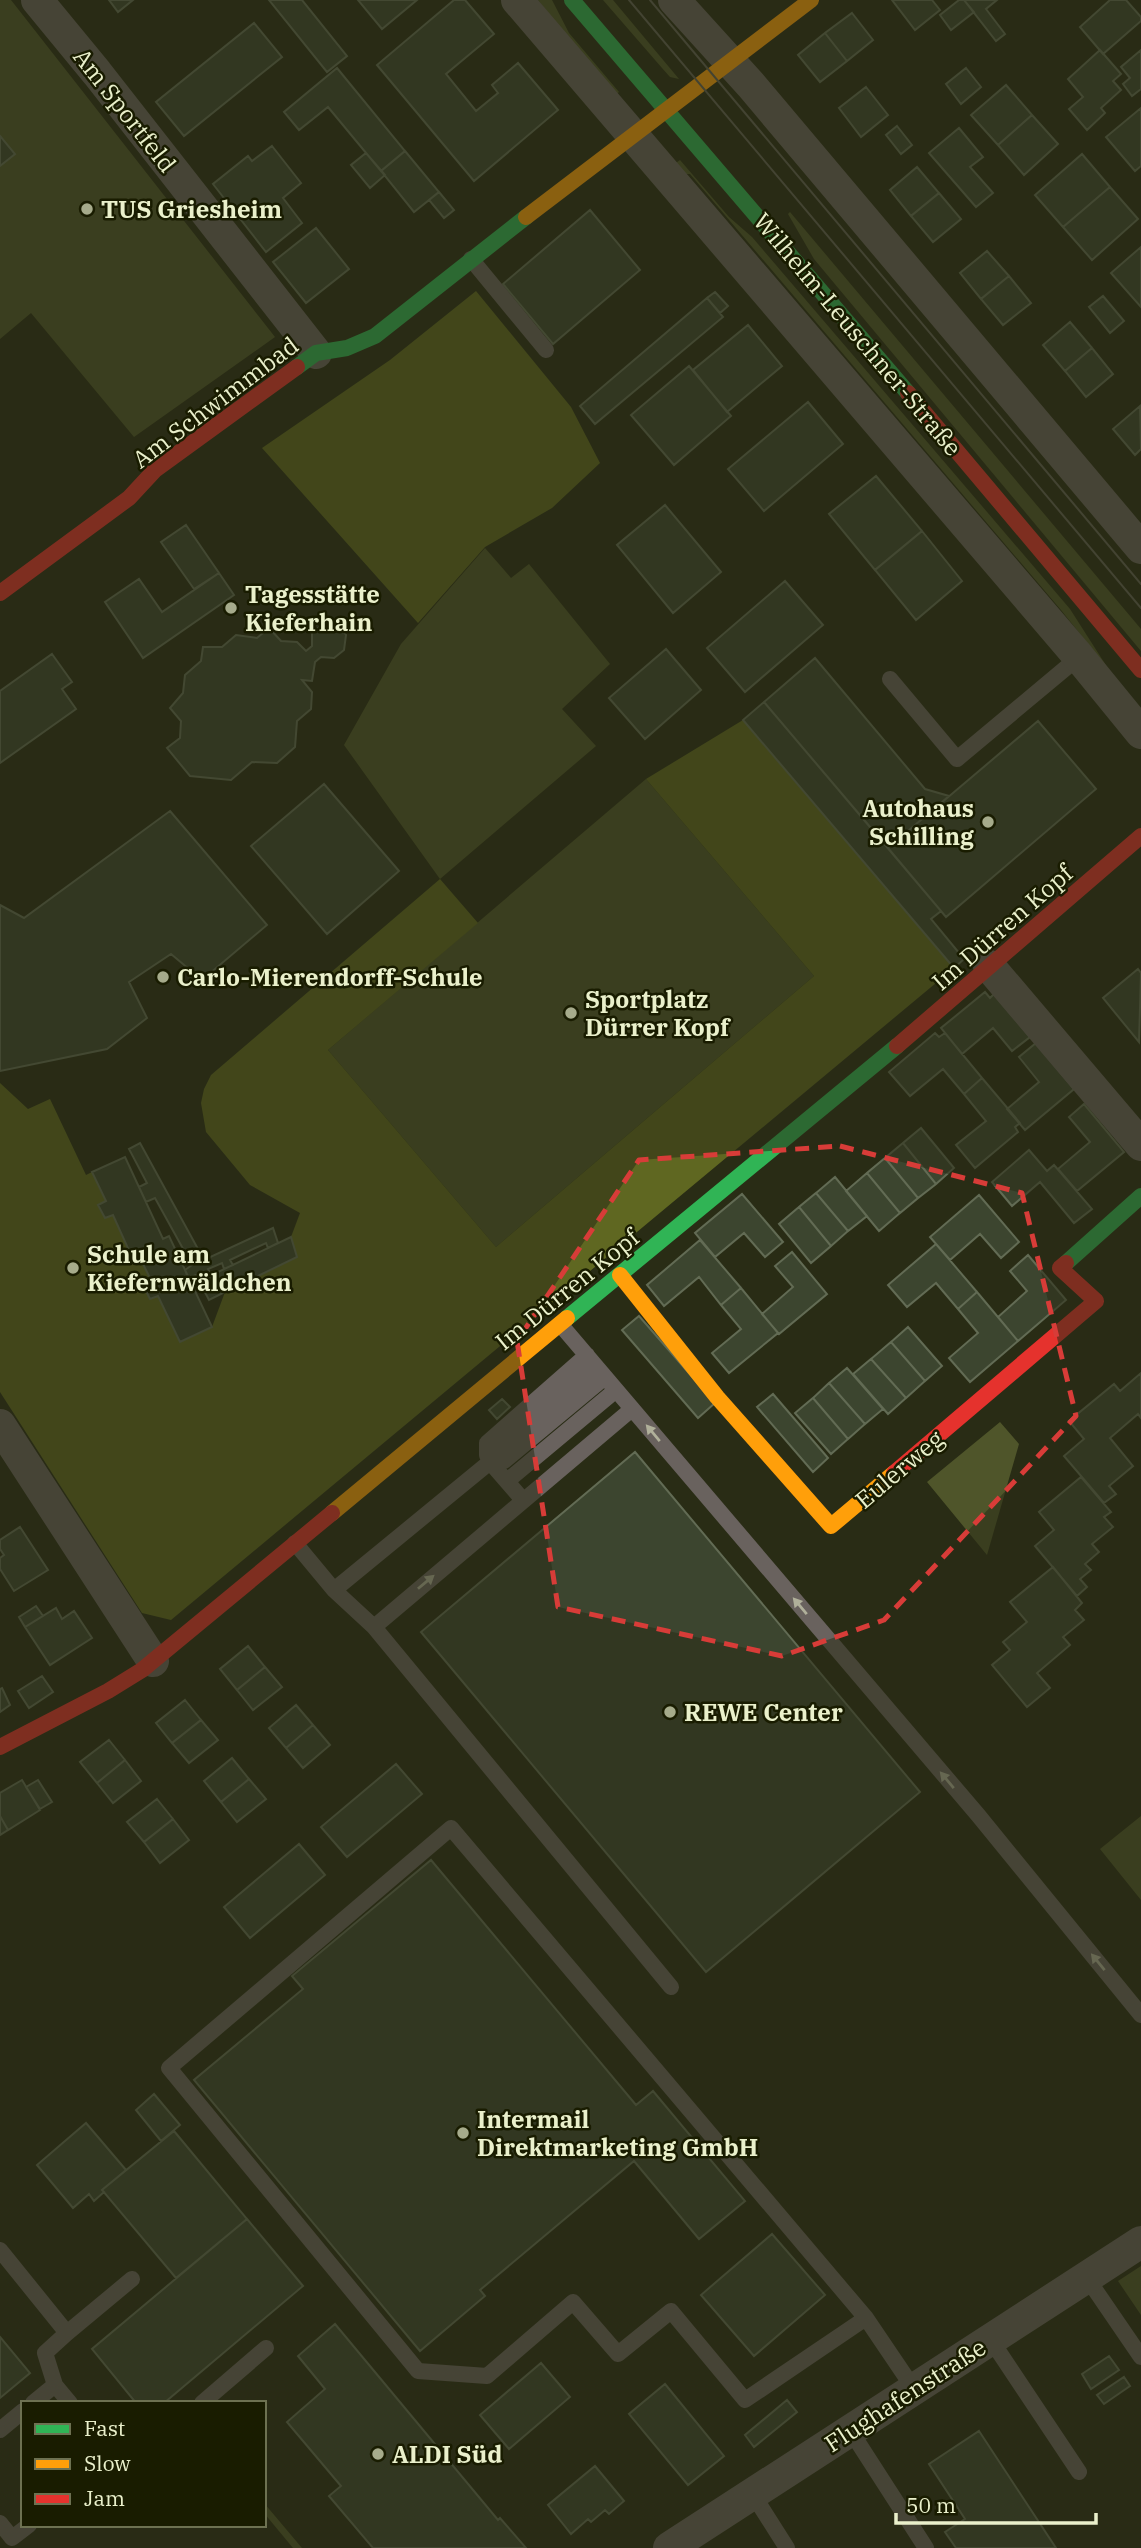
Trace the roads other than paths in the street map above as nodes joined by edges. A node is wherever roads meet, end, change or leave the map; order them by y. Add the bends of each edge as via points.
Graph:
1 (37, 0) edge
2 (517, 0) edge
3 (572, 0) edge
4 (674, 0) edge
5 (811, 0) edge
6 (731, 62) junction
7 (666, 110) junction
8 (632, 136) junction
9 (471, 259) junction
10 (546, 350) dead end
11 (316, 354) junction
12 (1141, 548) edge
13 (0, 593) edge
14 (1079, 657) junction
15 (1141, 670) edge
16 (890, 679) dead end
17 (1141, 733) edge
18 (1141, 836) edge
19 (989, 966) junction
20 (1141, 1145) edge
21 (1141, 1196) edge
22 (620, 1275) junction
23 (560, 1324) junction
24 (595, 1366) junction
25 (616, 1390) junction
26 (632, 1409) junction
27 (0, 1425) edge
28 (490, 1462) junction
29 (507, 1481) junction
30 (523, 1500) junction
31 (294, 1543) junction
32 (334, 1590) junction
33 (374, 1626) junction
34 (153, 1661) junction
35 (0, 1747) edge
36 (671, 1987) dead end
37 (1141, 2015) edge
38 (1141, 2242) edge
39 (0, 2250) edge
40 (1087, 2277) junction
41 (132, 2279) dead end
42 (866, 2318) junction
43 (68, 2333) junction
44 (991, 2340) junction
45 (266, 2348) dead end
46 (1141, 2357) edge
47 (55, 2385) junction
48 (914, 2389) junction
49 (35, 2401) edge
50 (68, 2401) edge
51 (204, 2401) edge
52 (21, 2414) edge
53 (0, 2430) edge
54 (850, 2430) junction
55 (1079, 2472) dead end
56 (752, 2493) junction
57 (0, 2523) edge
58 (26, 2527) edge
59 (669, 2548) edge
60 (787, 2548) edge
61 (926, 2548) edge

1 - 11 street, Am Sportfeld
2 - 8 street, Wilhelm-Leuschner-Straße
3 - 7 street, Wilhelm-Leuschner-Straße
4 - 6 street
5 - 6 street, Am Schwimmbad
6 - 7 street, Am Schwimmbad
6 - 12 street
7 - 8 street, Am Schwimmbad
7 - 15 street, Wilhelm-Leuschner-Straße
8 - 9 street, Am Schwimmbad
8 - 14 street, Wilhelm-Leuschner-Straße
9 - 10 lane
9 - 11 street, Am Schwimmbad via 375,336
11 - 13 street, Am Schwimmbad via 155,470 129,498
14 - 16 lane via 957,759
14 - 17 street, Wilhelm-Leuschner-Straße
18 - 19 street, Im Dürren Kopf
19 - 20 street
19 - 22 street, Im Dürren Kopf
21 - 22 street, Eulerweg via 1060,1268 1096,1301 831,1526 717,1397
22 - 23 street, Im Dürren Kopf
23 - 24 lane
23 - 31 street, Im Dürren Kopf
24 - 25 lane
24 - 28 lane via 503,1461
24 - 28 lane via 487,1443
25 - 26 lane
25 - 29 lane
26 - 30 lane
37 -> 26 lane via 978,1815
27 - 34 street
28 - 29 lane
28 - 32 lane
29 - 30 lane
33 -> 30 lane
31 - 32 lane
31 - 34 street, Im Dürren Kopf
32 - 33 lane
33 - 36 lane
34 - 35 street, Im Dürren Kopf via 108,1691
38 - 40 street, Flughafenstraße
39 - 43 lane
40 - 44 street, Flughafenstraße
40 - 46 lane
41 - 43 lane
42 - 42 lane via 452,1828 169,2067 418,2371 487,2376 573,2302 618,2354 671,2311 745,2400
42 - 48 lane
43 - 47 lane via 45,2353
44 - 48 street, Flughafenstraße
44 - 55 lane
45 - 51 lane
47 - 49 lane
47 - 50 lane
48 - 54 street, Flughafenstraße
52 - 53 lane
54 - 56 street, Flughafenstraße
54 - 61 lane
56 - 59 street, Flughafenstraße
56 - 60 lane
57 - 58 lane via 12,2538

